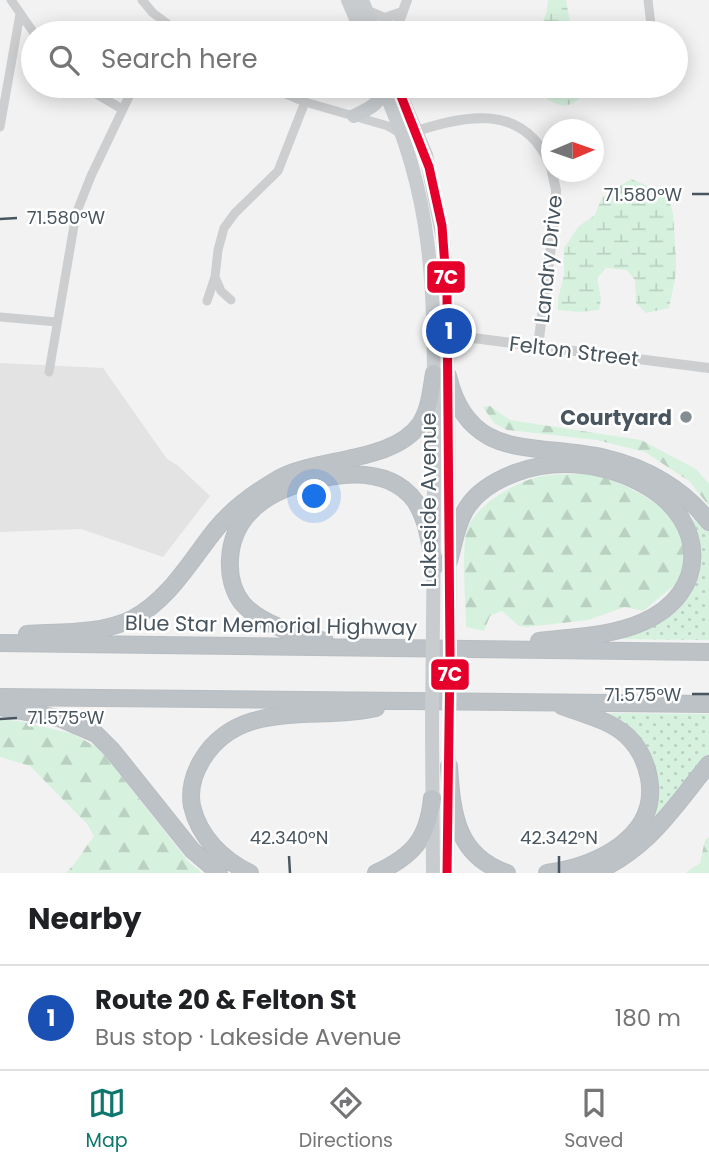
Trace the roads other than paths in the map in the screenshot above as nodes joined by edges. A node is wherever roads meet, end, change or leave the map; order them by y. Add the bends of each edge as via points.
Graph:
1 (11, 0) edge
2 (142, 0) edge
3 (348, 0) edge
4 (407, 0) edge
5 (648, 0) edge
6 (364, 5) edge
7 (402, 12) junction
8 (20, 14) junction
9 (25, 21) edge
10 (164, 21) edge
11 (357, 21) edge
12 (399, 21) edge
13 (651, 21) edge
14 (103, 98) edge
15 (128, 98) edge
16 (294, 98) edge
17 (378, 98) edge
18 (390, 98) edge
19 (400, 98) edge
20 (305, 103) junction
21 (122, 109) junction
22 (354, 116) junction
23 (0, 127) edge
24 (410, 133) junction
25 (541, 149) edge
26 (554, 182) edge
27 (215, 276) junction
28 (207, 300) dead end
29 (231, 300) dead end
30 (0, 317) edge
31 (57, 322) junction
32 (538, 346) junction
33 (447, 358) junction
34 (709, 369) edge
35 (49, 372) dead end
36 (441, 374) junction
37 (709, 522) edge
38 (442, 564) junction
39 (0, 636) edge
40 (0, 643) edge
41 (365, 648) junction
42 (468, 649) junction
43 (709, 652) edge
44 (0, 696) edge
45 (407, 700) junction
46 (553, 703) junction
47 (709, 704) edge
48 (0, 707) edge
49 (709, 764) edge
50 (449, 766) junction
51 (432, 798) junction
52 (219, 873) edge
53 (250, 873) edge
54 (376, 873) edge
55 (433, 873) edge
56 (447, 873) edge
57 (507, 873) edge
58 (547, 873) edge
59 (593, 873) edge

1 - 8 street
2 - 10 street
3 - 11 main road
4 - 7 street
5 - 13 street
6 - 7 street via 385,18
7 - 12 street
8 - 9 street
8 - 23 street
14 - 21 street
15 - 21 street
16 - 20 street
17 - 22 main road via 371,109
18 - 24 main road
19 - 24 main road
20 - 22 street
20 - 27 street via 278,171 224,228
21 - 31 street via 79,206
22 - 24 street
24 - 25 street, Landry Drive via 484,117 513,125
24 - 33 main road, Lakeside Avenue via 429,167 442,226
24 - 36 main road, Lakeside Avenue via 429,241
26 - 32 street, Landry Drive via 555,216
27 - 28 street
27 - 29 street
30 - 31 street
31 - 35 street
32 - 33 street, Felton Street via 473,338 454,346
32 - 34 street, Felton Street
33 - 36 main road, Lakeside Avenue
36 - 37 highway via 466,419 485,435 509,444 601,457 631,466 680,492
36 - 38 main road, Lakeside Avenue
36 - 39 highway via 420,424 411,433 377,450 294,472 250,496 216,528 178,578 138,615 101,628
38 - 41 highway via 414,500 391,480 375,476 305,481 270,496 246,517 234,537 230,560 234,587 243,603 262,619 297,633
38 - 42 highway via 464,513 478,494 518,472 565,463 607,470 647,486 675,510 687,530 694,567 688,586 674,603 644,622 607,632
38 - 50 main road, Lakeside Avenue, bridge via 450,621
38 - 51 main road, Lakeside Avenue, bridge via 433,621
40 - 41 highway, Blue Star Memorial Highway
41 - 42 highway, Blue Star Memorial Highway
42 - 43 highway, Blue Star Memorial Highway
44 - 45 highway
45 - 46 highway
45 - 53 highway via 372,709 267,717 240,726 205,754 191,790 194,815 216,850
46 - 47 highway
46 - 58 highway via 625,734 643,760 650,793 644,819 619,848 581,865
48 - 52 highway via 59,718 96,734 192,850
49 - 59 highway via 648,839
50 - 56 main road, Lakeside Avenue
50 - 57 highway via 453,806 465,843 489,865
51 - 54 highway via 419,842
51 - 55 main road, Lakeside Avenue

